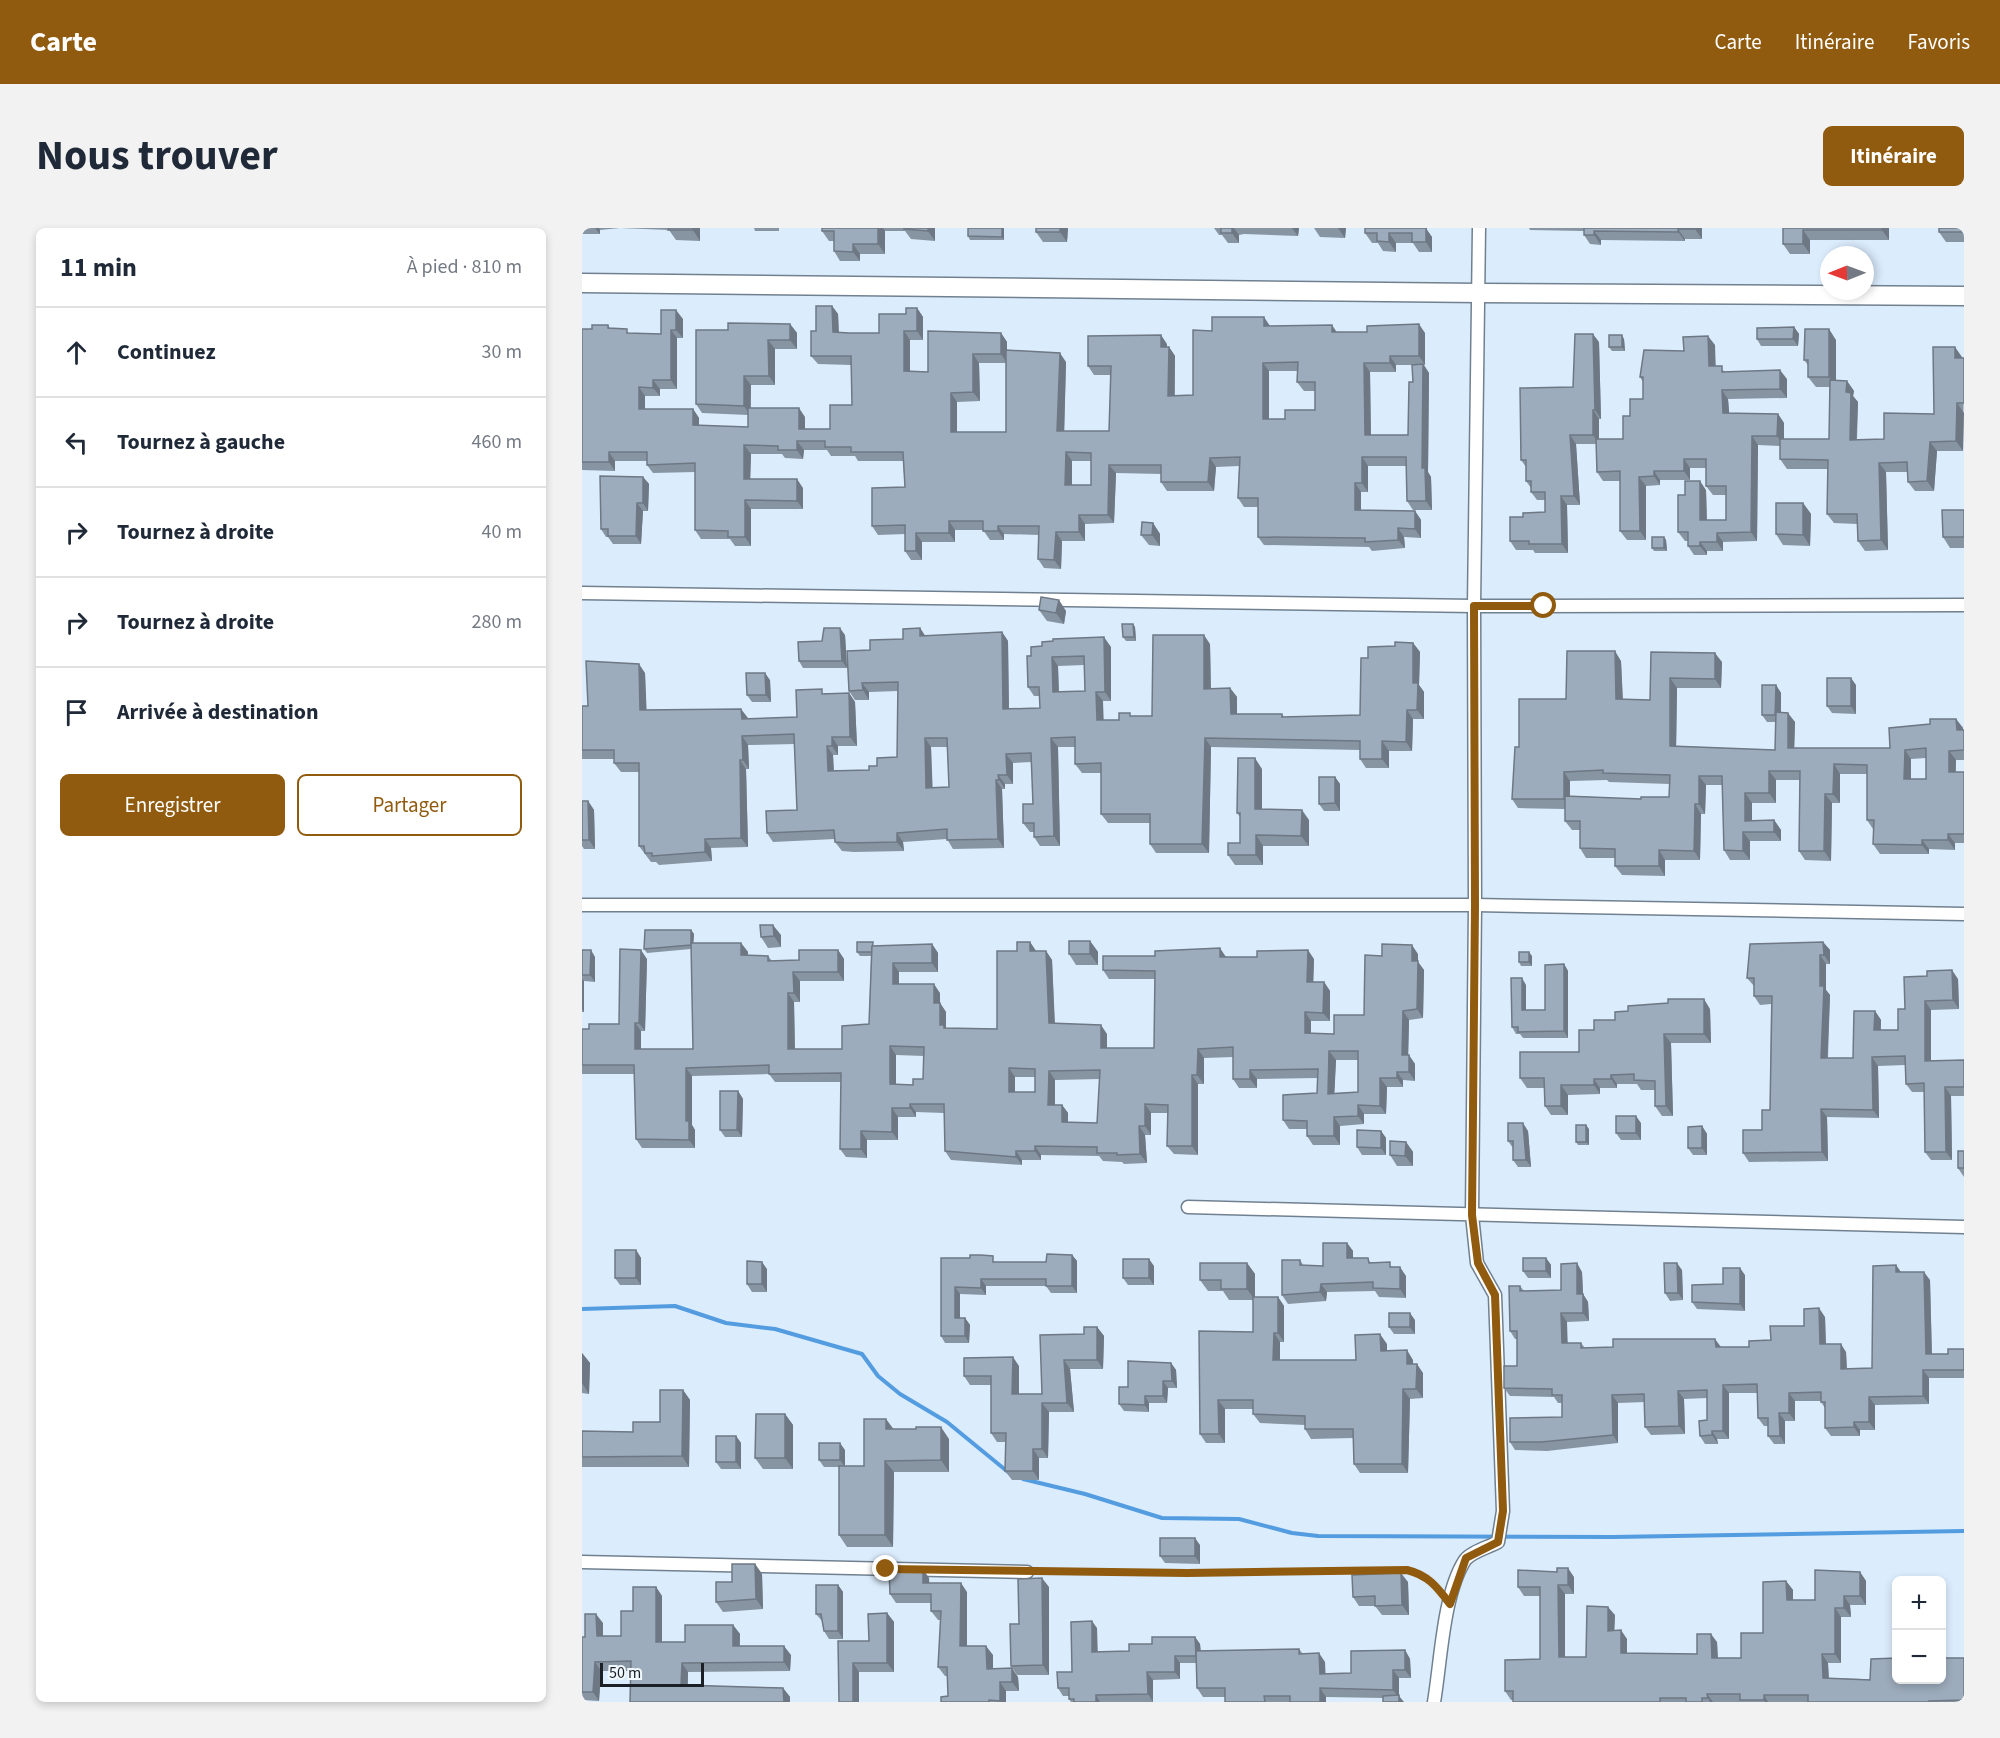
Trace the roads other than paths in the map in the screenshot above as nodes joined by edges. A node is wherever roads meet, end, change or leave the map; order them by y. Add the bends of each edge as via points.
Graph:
1 (1479, 228) edge
2 (582, 283) edge
3 (1479, 293) junction
4 (1964, 296) edge
5 (582, 593) edge
6 (1964, 605) edge
7 (1474, 606) junction
8 (582, 904) edge
9 (1475, 905) junction
10 (1964, 914) edge
11 (1188, 1207) dead end
12 (1472, 1215) junction
13 (1964, 1227) edge
14 (582, 1562) edge
15 (1027, 1572) road end
16 (1434, 1702) edge

1 - 3 street
2 - 3 street
3 - 4 street
3 - 7 street
5 - 7 street
6 - 7 street
7 - 9 street
8 - 9 street
9 - 10 street
9 - 12 street
11 - 12 street
12 - 13 street
12 - 16 street via 1478,1263 1495,1295 1503,1511 1498,1542 1466,1558 1450,1604
14 - 15 street

